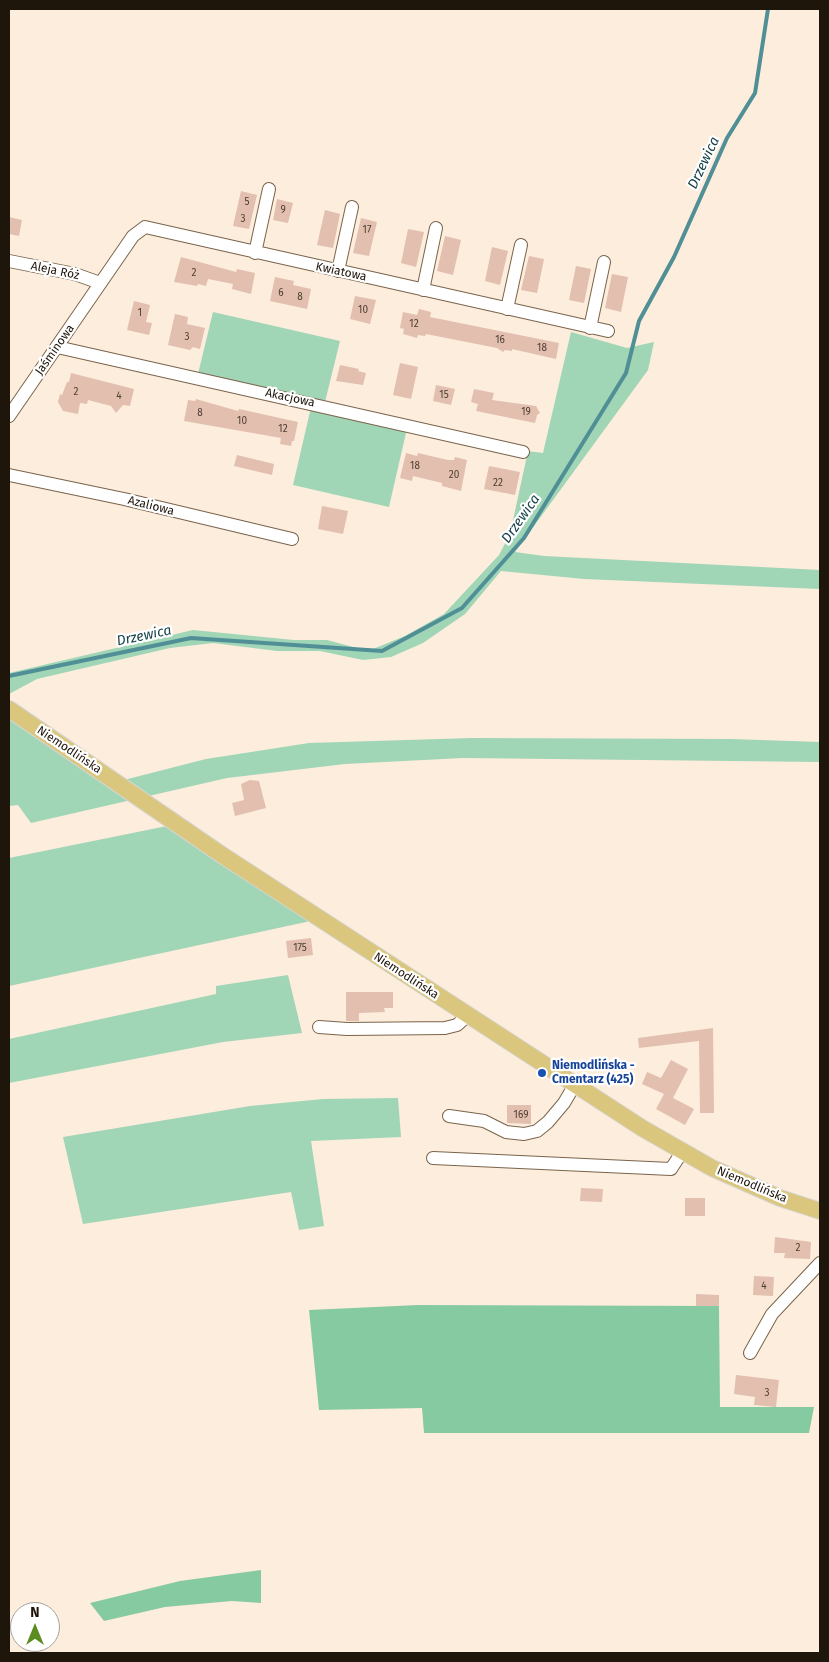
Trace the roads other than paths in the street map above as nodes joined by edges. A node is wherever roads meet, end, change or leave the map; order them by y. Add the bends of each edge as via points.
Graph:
1 (269, 189) dead end
2 (352, 207) dead end
3 (436, 228) dead end
4 (521, 245) dead end
5 (255, 253) junction
6 (9, 261) edge
7 (604, 262) dead end
8 (338, 271) junction
9 (100, 283) junction
10 (423, 290) junction
11 (507, 309) junction
12 (590, 328) junction
13 (608, 331) dead end
14 (57, 347) junction
15 (9, 416) edge
16 (523, 452) dead end
17 (9, 475) edge
18 (292, 539) dead end
19 (9, 709) edge
20 (467, 1016) junction
21 (319, 1027) dead end
22 (574, 1086) junction
23 (449, 1116) dead end
24 (682, 1152) junction
25 (434, 1158) dead end
26 (820, 1211) edge
27 (820, 1263) edge
28 (750, 1354) dead end

1 - 5 street
2 - 8 street
3 - 10 street
4 - 11 street
5 - 8 street, Kwiatowa
5 - 9 street, Kwiatowa via 144,227 133,236
6 - 9 street, Aleja Róż via 75,274
7 - 12 street
8 - 10 street, Kwiatowa
9 - 14 street, Jaśminowa
10 - 11 street, Kwiatowa
11 - 12 street, Kwiatowa
12 - 13 street, Kwiatowa
14 - 15 street, Jaśminowa
14 - 16 street, Akacjowa
17 - 18 street, Azaliowa
19 - 20 main road, Niemodlińska via 222,855
20 - 21 street via 456,1025 445,1028
20 - 22 main road, Niemodlińska
22 - 23 street via 548,1122 536,1131 524,1134 506,1132 484,1121
22 - 24 main road, Niemodlińska
24 - 25 street via 671,1169
24 - 26 main road, Niemodlińska via 780,1198
27 - 28 street via 772,1314

